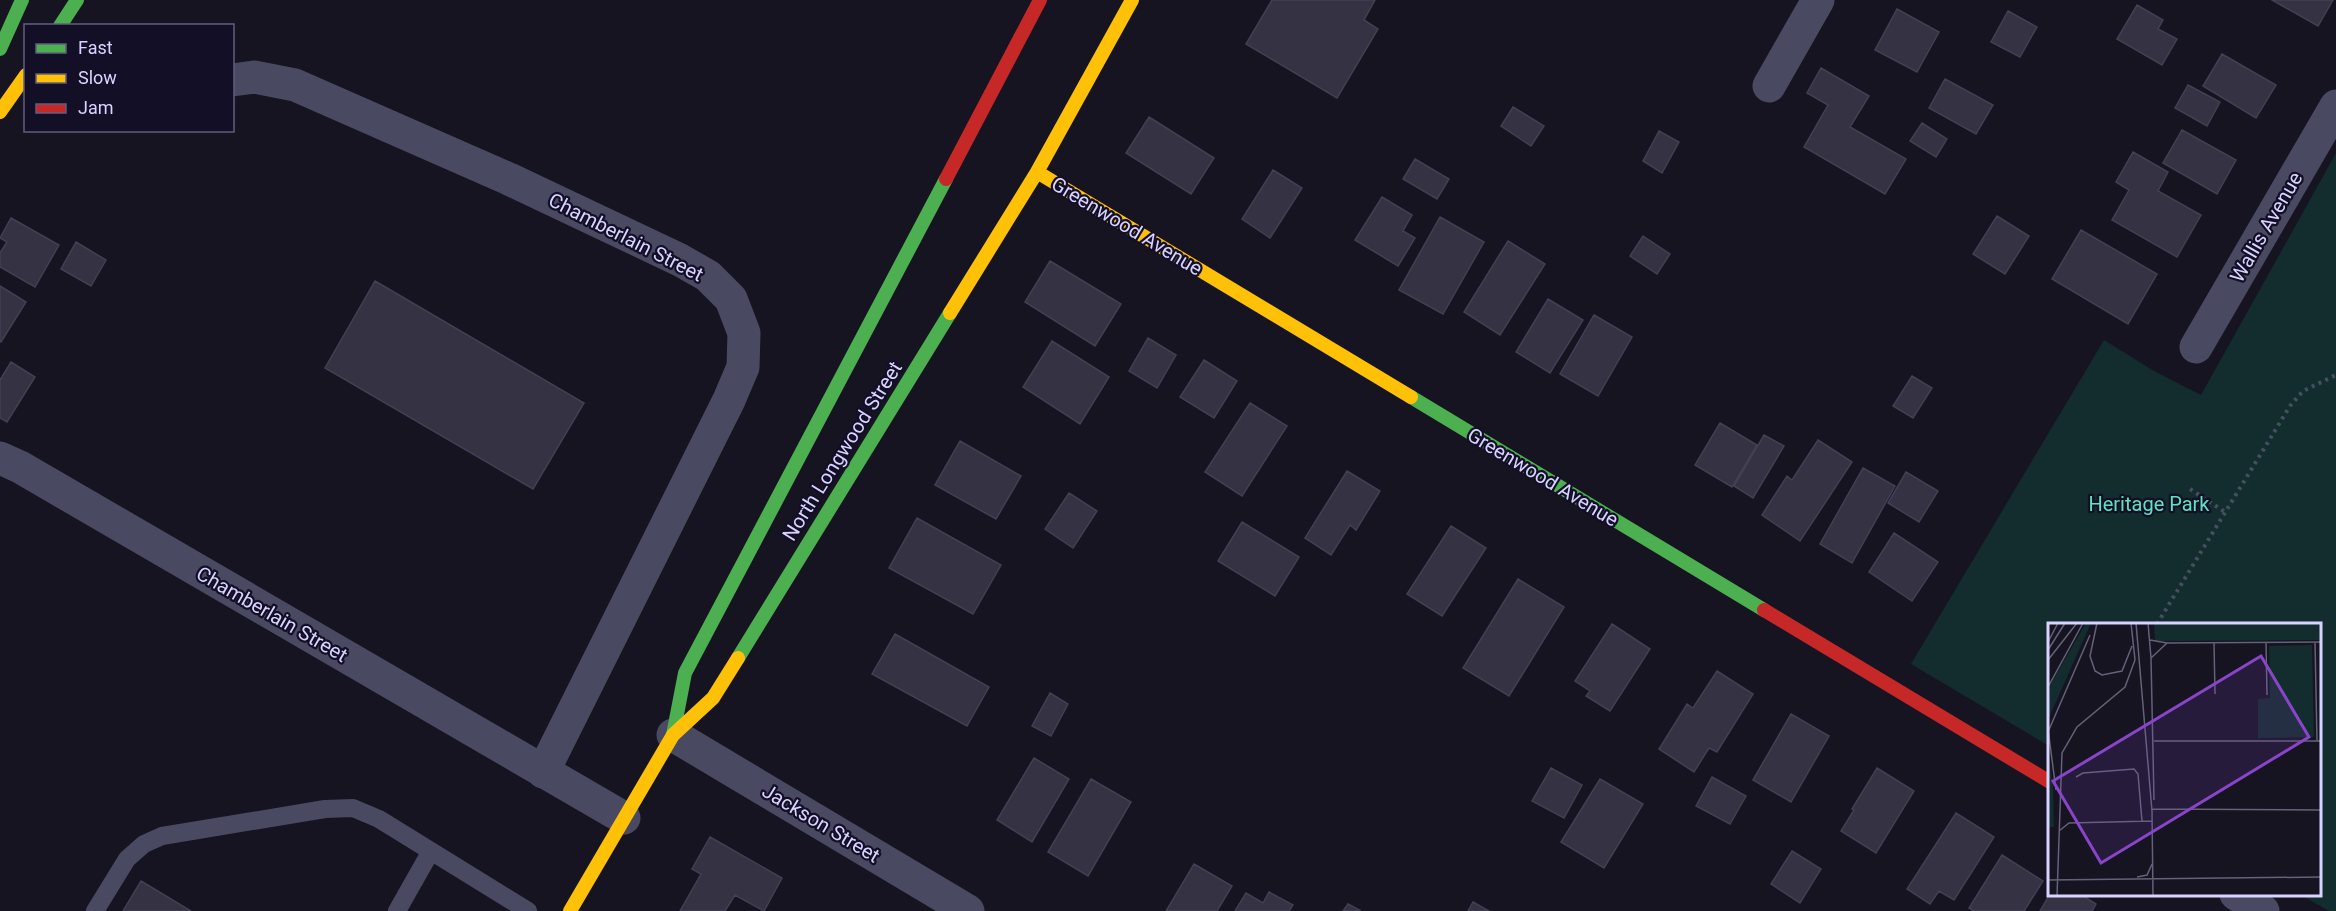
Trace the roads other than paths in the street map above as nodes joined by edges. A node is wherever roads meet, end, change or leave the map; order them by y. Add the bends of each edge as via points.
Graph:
1 (22, 0) edge
2 (77, 0) edge
3 (1040, 0) edge
4 (1132, 0) edge
5 (1818, 0) edge
6 (61, 24) edge
7 (0, 50) edge
8 (24, 78) edge
9 (234, 80) edge
10 (1769, 86) dead end
11 (2336, 106) edge
12 (0, 112) edge
13 (1037, 172) junction
14 (2196, 347) dead end
15 (10, 463) edge
16 (673, 735) junction
17 (543, 772) junction
18 (2048, 781) edge
19 (624, 818) junction
20 (431, 851) junction
21 (2239, 896) edge
22 (954, 907) edge
23 (95, 911) edge
24 (397, 911) edge
25 (528, 911) edge
26 (570, 911) edge
27 (2264, 911) edge

1 - 7 street
2 - 6 street
3 - 16 street via 685,673
4 - 13 street, North Longwood Street
5 - 10 street
8 - 12 street
9 - 17 street, Chamberlain Street via 254,77 306,89 680,260 708,276 731,299 744,333 743,367
11 - 14 street, Wallis Avenue
13 - 16 street, North Longwood Street via 713,698
13 - 18 street, Greenwood Avenue
15 - 17 street, Chamberlain Street
16 - 19 street, North Longwood Street
16 - 22 street, Jackson Street
17 - 19 street, Chamberlain Street
19 - 26 street, North Longwood Street
20 - 23 lane via 353,808 325,808 162,836 144,844 127,859
20 - 24 lane
20 - 25 lane
21 - 27 street

